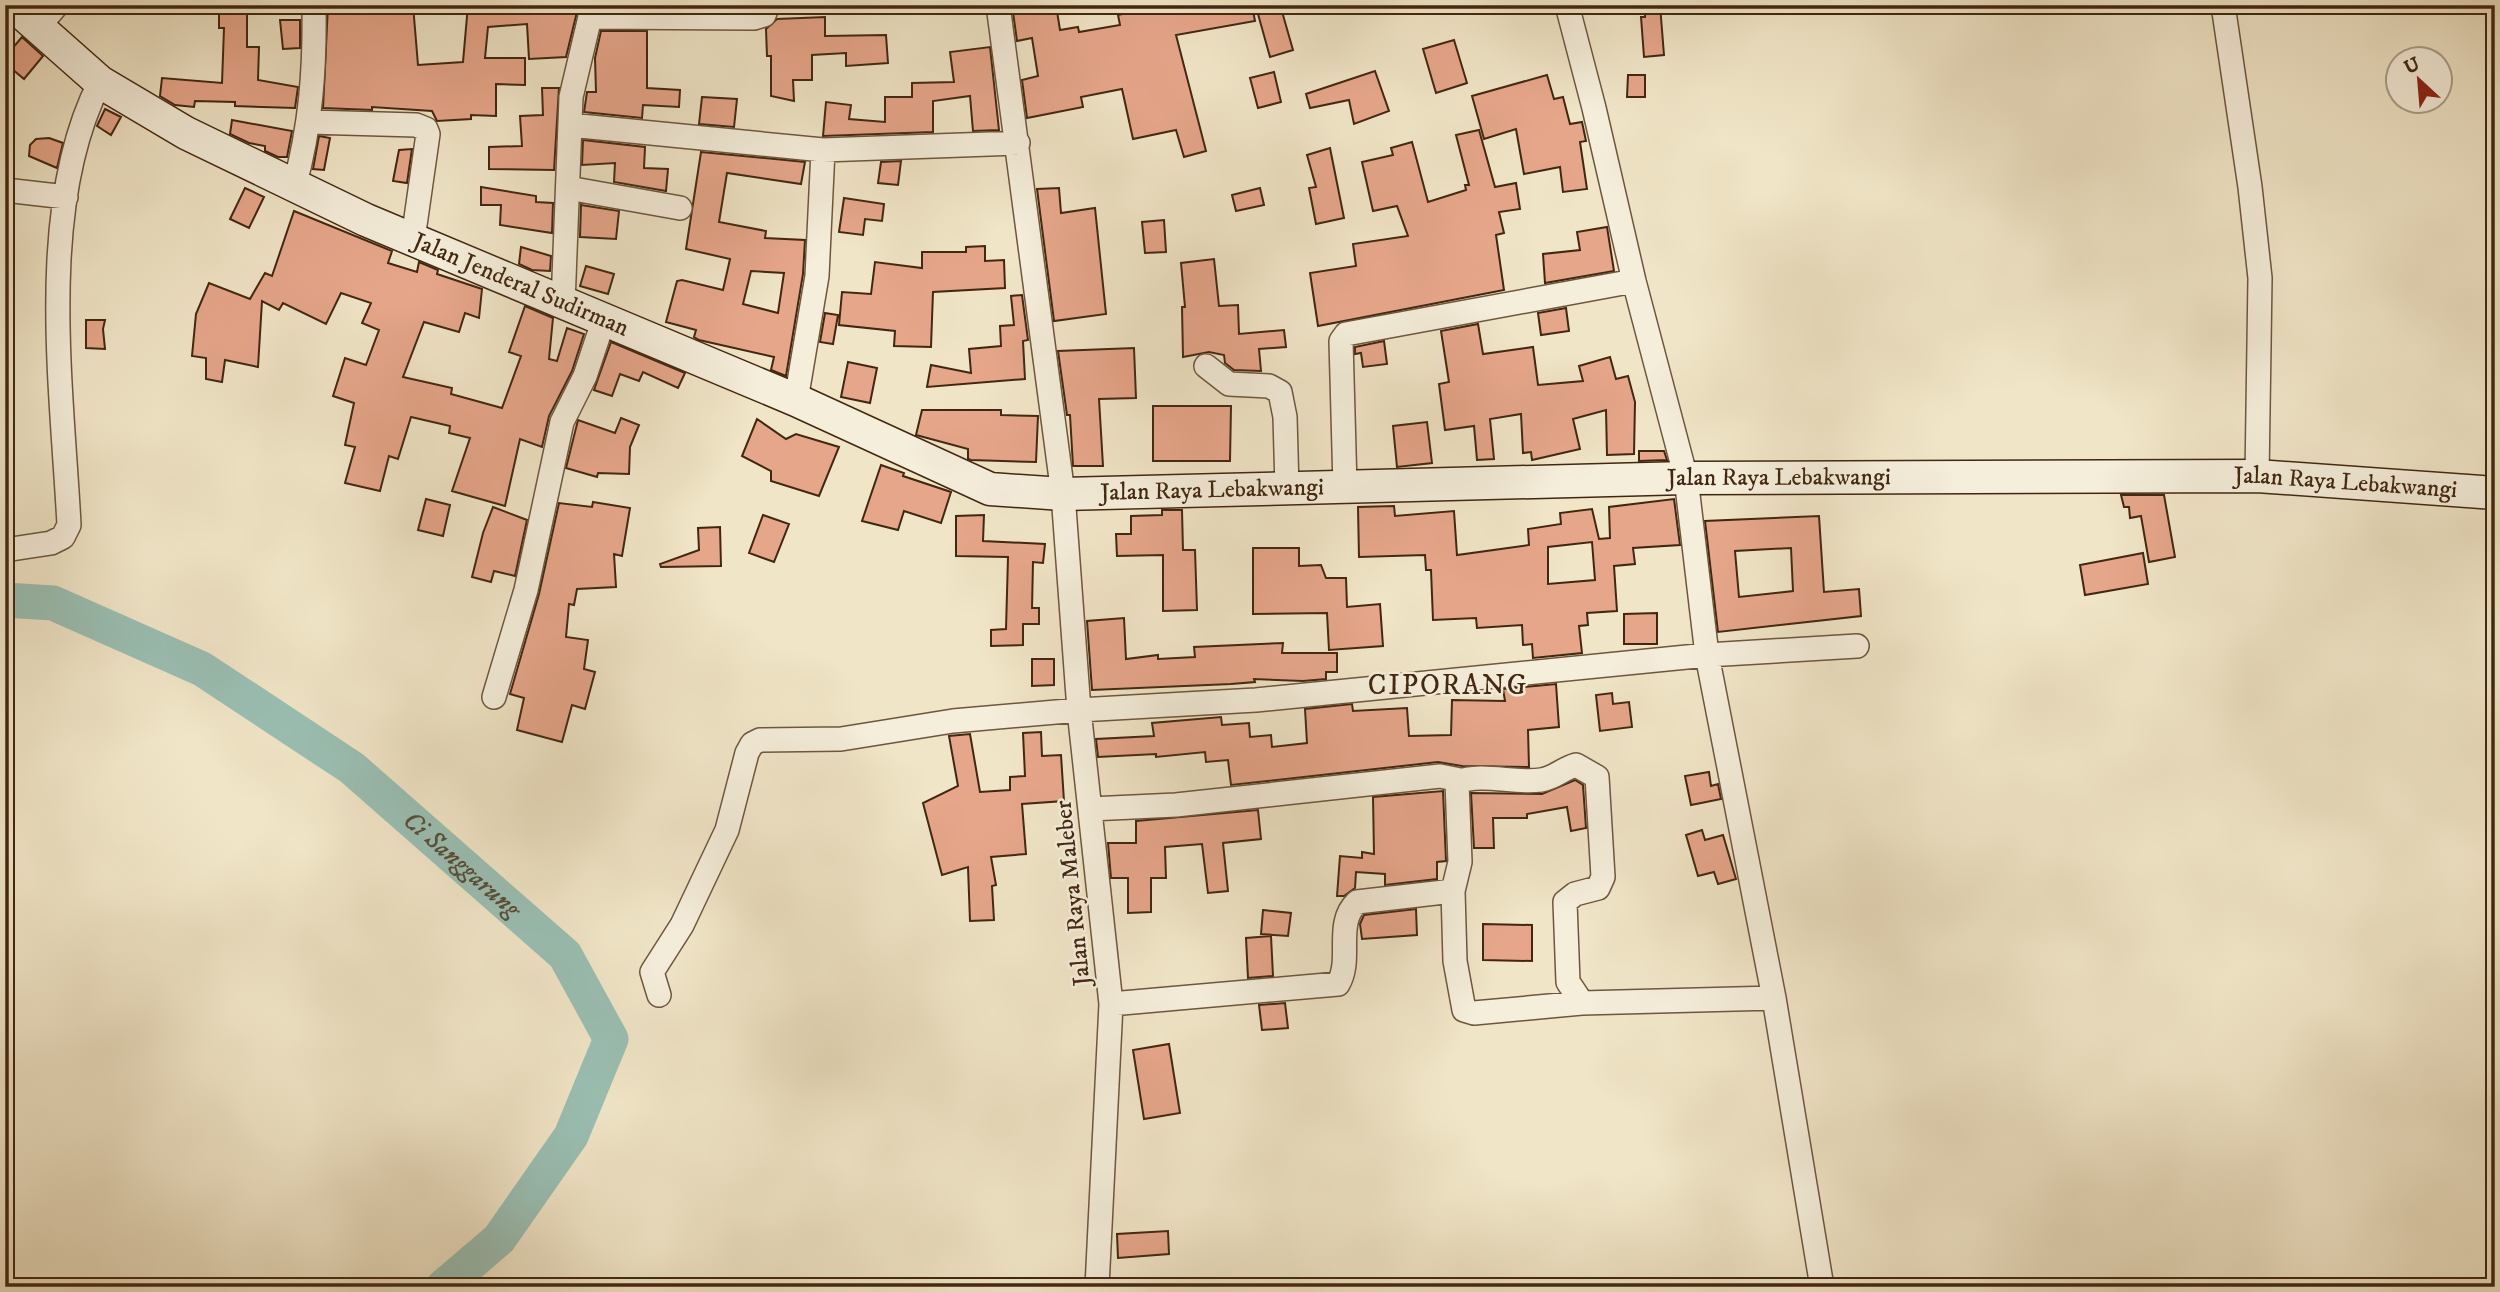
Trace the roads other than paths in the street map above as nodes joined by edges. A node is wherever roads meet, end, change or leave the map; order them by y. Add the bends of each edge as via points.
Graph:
1 (13, 5) edge
2 (314, 5) edge
3 (768, 5) edge
4 (998, 5) edge
5 (1567, 5) edge
6 (2223, 5) edge
7 (590, 11) edge
8 (48, 16) edge
9 (100, 82) junction
10 (309, 122) junction
11 (570, 125) junction
12 (1018, 144) junction
13 (823, 150) junction
14 (294, 187) junction
15 (568, 188) junction
16 (5, 190) edge
17 (66, 197) junction
18 (680, 208) dead end
19 (413, 239) junction
20 (1634, 281) junction
21 (563, 304) junction
22 (603, 322) junction
23 (1206, 366) dead end
24 (796, 400) junction
25 (2257, 476) junction
26 (1686, 478) junction
27 (1345, 487) junction
28 (1287, 488) junction
29 (2495, 493) edge
30 (1063, 494) junction
31 (5, 550) edge
32 (1857, 646) dead end
33 (1707, 655) junction
34 (494, 697) dead end
35 (1079, 710) junction
36 (1461, 780) junction
37 (1090, 809) junction
38 (1452, 891) junction
39 (659, 995) dead end
40 (1774, 998) junction
41 (1582, 1003) junction
42 (1111, 1004) junction
43 (1097, 1287) edge
44 (1822, 1287) edge

1 - 8 main road, Jalan Jenderal Sudirman
2 - 10 street via 314,89
3 - 7 street via 764,15 754,18
4 - 12 street, Jalan Raya Maleber
5 - 20 street
6 - 25 street via 2260,278
7 - 11 street via 571,97
8 - 9 main road, Jalan Jenderal Sudirman
9 - 14 main road, Jalan Jenderal Sudirman via 186,133
9 - 17 street via 85,111
10 - 14 street
10 - 19 street via 426,129
11 - 13 street
11 - 15 street
12 - 13 street
12 - 30 street, Jalan Raya Maleber
13 - 24 street via 817,276
14 - 19 main road, Jalan Jenderal Sudirman
15 - 18 street
15 - 21 street
16 - 17 street
17 - 31 street via 56,271 69,525 63,537 51,543
19 - 21 main road, Jalan Jenderal Sudirman
20 - 26 street
20 - 27 street via 1346,334 1341,341
21 - 22 main road, Jalan Jenderal Sudirman
22 - 24 main road, Jalan Jenderal Sudirman
22 - 34 street via 585,376 562,422 526,590
23 - 28 street via 1229,384 1269,386 1280,392
24 - 30 main road, Jalan Jenderal Sudirman via 990,489
25 - 26 main road, Jalan Raya Lebakwangi
25 - 29 main road, Jalan Raya Lebakwangi
26 - 27 main road, Jalan Raya Lebakwangi
26 - 33 street
27 - 28 main road, Jalan Raya Lebakwangi
28 - 30 main road, Jalan Raya Lebakwangi
30 - 35 street, Jalan Raya Maleber
32 - 33 street
33 - 35 street via 1256,700
33 - 40 street
35 - 37 street, Jalan Raya Maleber
35 - 39 street via 841,739 760,740 752,744 727,830 682,925 652,972
36 - 37 street via 1440,776 1176,805
36 - 38 street via 1457,782 1460,862
36 - 41 street via 1539,780 1576,765 1597,777 1603,877 1598,888 1565,902 1568,982
37 - 42 street, Jalan Raya Maleber
38 - 41 street via 1455,961 1464,1010 1474,1013
38 - 42 street via 1357,902 1345,920 1338,984
40 - 41 street
40 - 44 street
42 - 43 street, Jalan Raya Maleber

